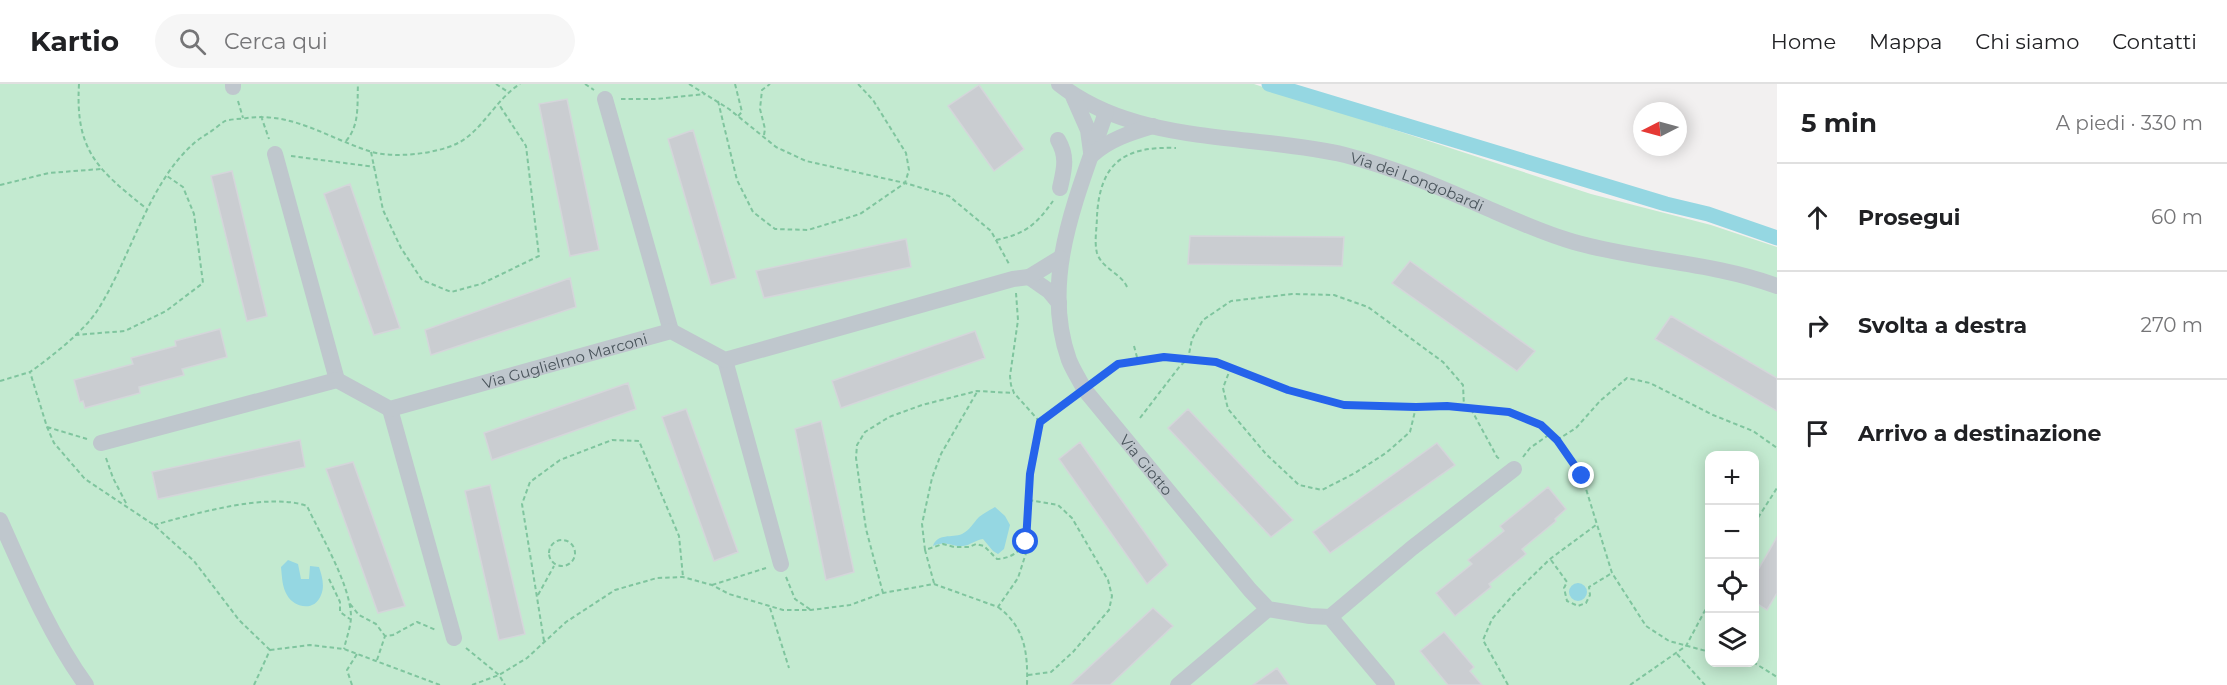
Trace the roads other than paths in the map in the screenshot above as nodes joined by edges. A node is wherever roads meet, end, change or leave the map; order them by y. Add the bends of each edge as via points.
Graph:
1 (1059, 84) edge
2 (1073, 96) junction
3 (605, 99) road end
4 (1106, 112) junction
5 (1153, 126) junction
6 (1058, 140) dead end
7 (275, 154) road end
8 (1092, 156) junction
9 (1060, 188) road end
10 (1060, 258) junction
11 (1021, 278) junction
12 (1777, 286) edge
13 (1059, 303) junction
14 (671, 331) junction
15 (725, 360) junction
16 (337, 381) junction
17 (390, 409) junction
18 (101, 443) dead end
19 (1514, 469) road end
20 (0, 520) edge
21 (781, 564) road end
22 (1268, 609) junction
23 (1330, 617) junction
24 (454, 638) road end
25 (86, 685) edge
26 (1178, 685) edge
27 (1386, 685) edge

1 - 2 street, Via dei Longobardi
2 - 4 street, Via dei Longobardi
2 - 8 street via 1088,130
3 - 14 street
4 - 5 street, Via dei Longobardi
4 - 8 street, Via Giotto
5 - 8 street via 1115,138
5 - 12 street, Via dei Longobardi via 1344,155 1432,184 1572,242 1727,272
6 - 9 street via 1066,163
7 - 16 street
8 - 10 street, Via Giotto
10 - 11 street
10 - 13 street, Via Giotto
11 - 13 street via 1049,291
11 - 15 street
13 - 22 street, Via Giotto via 1070,362 1084,388
14 - 15 street
14 - 17 street, Via Guglielmo Marconi
15 - 21 street
16 - 17 street
16 - 18 street
17 - 24 street
19 - 23 street
20 - 25 street via 27,579
22 - 23 street
22 - 26 street
23 - 27 street

